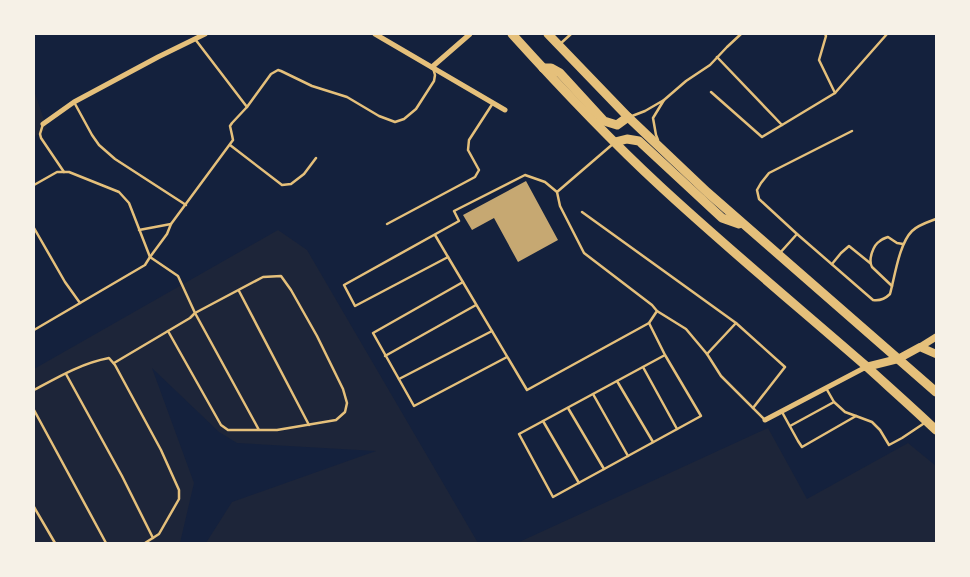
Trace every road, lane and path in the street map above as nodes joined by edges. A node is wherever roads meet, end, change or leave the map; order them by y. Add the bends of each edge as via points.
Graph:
1 (205, 34) edge
2 (375, 34) edge
3 (470, 34) edge
4 (512, 34) edge
5 (548, 34) edge
6 (571, 34) edge
7 (741, 34) edge
8 (825, 34) edge
9 (887, 34) edge
10 (195, 39) junction
11 (559, 45) junction
12 (717, 57) junction
13 (432, 67) junction
14 (543, 68) junction
15 (711, 92) dead end
16 (836, 93) junction
17 (664, 100) junction
18 (74, 102) junction
19 (493, 103) junction
20 (247, 107) junction
21 (505, 110) dead end
22 (628, 117) junction
23 (43, 124) joint
24 (782, 125) junction
25 (852, 131) dead end
26 (615, 142) junction
27 (230, 144) junction
28 (661, 148) junction
29 (316, 158) dead end
30 (64, 172) junction
31 (34, 185) edge
32 (557, 192) junction
33 (186, 205) junction
34 (582, 212) dead end
35 (936, 219) edge
36 (171, 224) junction
37 (387, 224) dead end
38 (744, 225) junction
39 (34, 228) edge
40 (139, 230) junction
41 (435, 234) junction
42 (797, 234) junction
43 (903, 244) junction
44 (778, 255) junction
45 (150, 257) junction
46 (448, 257) junction
47 (870, 263) junction
48 (832, 264) junction
49 (463, 282) junction
50 (892, 286) junction
51 (238, 290) junction
52 (80, 303) junction
53 (476, 305) junction
54 (657, 311) junction
55 (195, 313) junction
56 (649, 323) junction
57 (736, 323) junction
58 (34, 330) edge
59 (168, 331) junction
60 (492, 331) junction
61 (936, 337) edge
62 (920, 347) junction
63 (707, 354) junction
64 (936, 354) edge
65 (665, 355) junction
66 (385, 356) junction
67 (507, 356) junction
68 (898, 359) junction
69 (114, 363) junction
70 (643, 367) junction
71 (866, 367) junction
72 (66, 374) junction
73 (399, 379) junction
74 (617, 381) junction
75 (826, 388) junction
76 (34, 390) edge
77 (936, 392) edge
78 (593, 394) junction
79 (834, 402) junction
80 (568, 408) junction
81 (753, 408) junction
82 (34, 410) edge
83 (782, 411) junction
84 (856, 416) junction
85 (765, 420) joint
86 (927, 421) junction
87 (543, 422) junction
88 (309, 425) junction
89 (790, 426) junction
90 (677, 429) junction
91 (259, 430) junction
92 (936, 430) edge
93 (653, 442) junction
94 (628, 456) junction
95 (604, 469) junction
96 (579, 483) junction
97 (34, 507) edge
98 (154, 538) junction
99 (55, 543) edge
100 (106, 543) edge
101 (145, 543) edge

1 - 10 street
2 - 13 street
3 - 13 street
4 - 14 highway
5 - 11 highway
6 - 11 lane
7 - 12 lane
8 - 16 lane via 819,60
9 - 16 lane
10 - 18 street
10 - 20 lane
11 - 22 highway
12 - 17 lane
12 - 24 lane
13 - 19 street
13 - 20 lane via 435,78 422,100 410,115 400,121 388,120 347,97 312,86 278,70 271,74
14 - 22 highway via 560,73 604,121 617,125
14 - 26 highway
15 - 24 lane via 762,137
16 - 24 lane
17 - 22 lane
17 - 28 lane via 653,118
18 - 23 street
18 - 33 lane via 92,135 115,159
19 - 21 street
19 - 37 lane via 469,140 468,150 479,170 475,178
20 - 27 lane via 230,126 233,138
22 - 28 highway
23 - 30 lane via 41,138
25 - 42 lane via 769,173 757,190 759,199
26 - 32 lane
26 - 38 highway via 627,138 639,142 722,218
26 - 71 highway via 698,221
27 - 29 lane via 282,184 292,184
27 - 33 lane
28 - 38 highway
30 - 31 lane
30 - 40 lane via 119,192 129,203
32 - 41 lane via 545,182 525,175 454,211 459,221
32 - 54 lane via 560,206 584,252
33 - 36 lane
34 - 57 lane
35 - 43 lane via 912,231
36 - 40 lane
36 - 45 lane
38 - 44 highway
39 - 52 lane
40 - 45 lane
41 - 46 lane
41 - 46 lane via 344,285 355,306
42 - 44 lane
42 - 48 lane
43 - 47 lane via 888,237 878,242
43 - 50 lane
44 - 68 highway
45 - 52 lane via 145,264
45 - 55 lane via 178,276
46 - 49 lane
47 - 48 lane via 849,246
47 - 50 lane
48 - 50 lane via 873,300 886,298
49 - 53 lane
49 - 66 lane via 373,333
51 - 55 lane
51 - 88 lane
51 - 88 lane via 263,277 281,276 317,336 347,403 345,412 336,420
52 - 58 lane
53 - 60 lane
53 - 66 lane
54 - 56 lane
54 - 63 lane via 686,329
55 - 59 lane
55 - 91 lane
56 - 65 lane
56 - 67 lane via 527,390
57 - 63 lane
57 - 81 lane via 785,367
59 - 69 lane
59 - 91 lane via 221,425 228,430
60 - 67 lane
60 - 73 lane
61 - 62 street
62 - 64 main road
62 - 68 main road
63 - 81 lane via 721,376
65 - 70 lane
65 - 90 lane via 701,416
66 - 73 lane
67 - 73 lane via 414,406
68 - 71 main road
68 - 77 highway
69 - 72 lane via 109,358 94,361
69 - 98 lane via 179,490 179,499
70 - 74 lane
70 - 90 lane
71 - 75 street
71 - 86 highway
72 - 76 lane
72 - 98 lane
74 - 78 lane
74 - 93 lane
75 - 79 lane
75 - 83 street
78 - 80 lane
78 - 94 lane
79 - 84 lane via 845,412
79 - 89 lane
80 - 87 lane
80 - 95 lane
81 - 85 lane
82 - 100 lane
83 - 85 street
83 - 89 lane
84 - 86 lane via 872,422 889,446
84 - 89 lane via 802,447
86 - 92 highway
87 - 96 lane
87 - 96 lane via 519,434 553,497
88 - 91 lane
90 - 93 lane
93 - 94 lane
94 - 95 lane
95 - 96 lane
97 - 99 lane
98 - 101 lane

